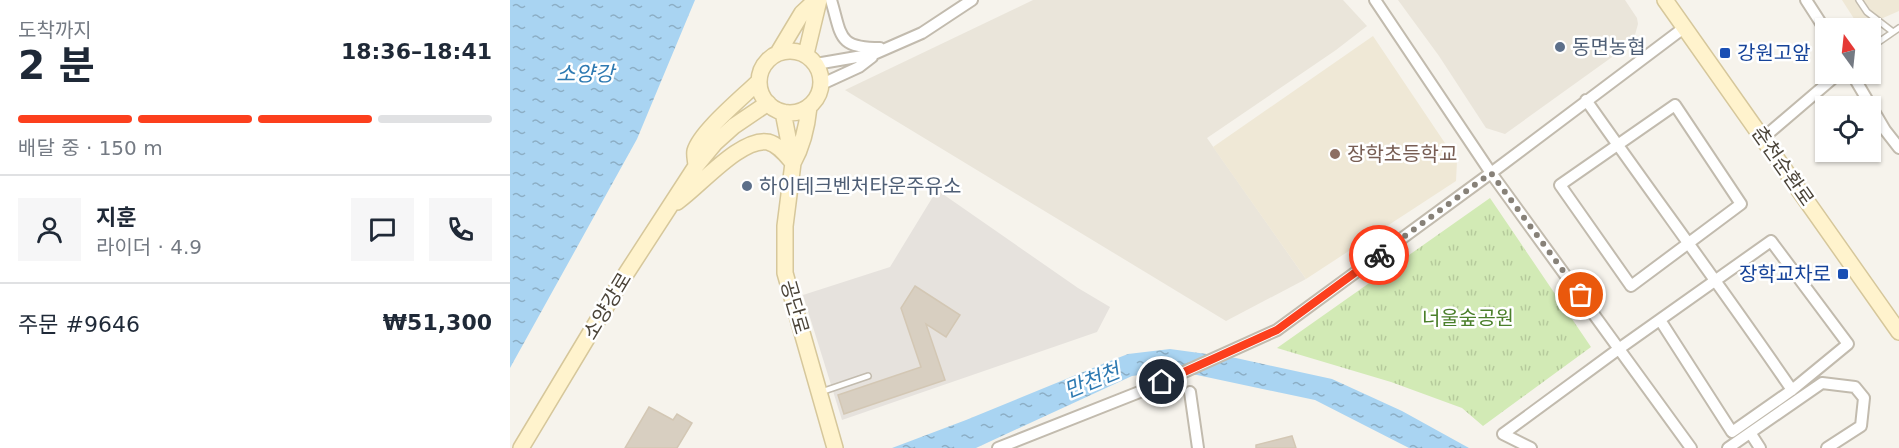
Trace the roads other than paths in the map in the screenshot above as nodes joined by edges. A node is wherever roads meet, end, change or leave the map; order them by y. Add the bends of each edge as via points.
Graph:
1 (817, 0) edge
2 (831, 0) edge
3 (972, 0) edge
4 (1375, 0) edge
5 (1665, 0) edge
6 (1806, 0) edge
7 (1859, 0) edge
8 (1818, 18) edge
9 (1685, 27) junction
10 (1896, 30) edge
11 (1881, 40) edge
12 (887, 48) junction
13 (778, 53) junction
14 (874, 54) junction
15 (811, 59) junction
16 (759, 81) junction
17 (822, 84) junction
18 (1826, 84) edge
19 (1858, 84) edge
20 (1586, 100) junction
21 (768, 103) junction
22 (809, 107) junction
23 (783, 112) junction
24 (1763, 138) junction
25 (1617, 144) junction
26 (1899, 148) edge
27 (792, 163) junction
28 (696, 166) junction
29 (1491, 173) junction
30 (671, 206) junction
31 (1688, 244) junction
32 (1716, 279) junction
33 (1660, 320) junction
34 (1899, 332) edge
35 (1620, 348) junction
36 (868, 376) dead end
37 (1792, 390) junction
38 (1190, 392) dead end
39 (819, 393) junction
40 (1751, 434) junction
41 (521, 448) edge
42 (835, 448) edge
43 (998, 448) edge
44 (1198, 448) edge
45 (1531, 448) edge
46 (1691, 448) edge
47 (1728, 448) edge
48 (1760, 448) edge
49 (1827, 448) edge

1 - 13 street via 802,13
1 - 15 street
2 - 12 street via 837,27 846,41 864,48
3 - 12 street via 922,33
4 - 29 street
5 - 9 street, 춘천순환로
6 - 8 street
7 - 10 lane via 1867,12
9 - 20 street
9 - 24 street, 춘천순환로
10 - 11 lane
12 - 14 street
13 - 15 street via 792,50
13 - 16 street via 762,67
14 - 15 street
14 - 17 street via 859,68
15 - 17 street via 820,70
16 - 21 street
16 - 28 street, 소양강로 via 713,125 695,152
17 - 22 street
18 - 24 street
19 - 26 street
20 - 25 street
20 - 29 street
21 - 23 street
21 - 28 street, 소양강로 via 734,126
22 - 23 street
22 - 27 street, 공단로 via 804,136
23 - 27 street, 공단로
24 - 34 street, 춘천순환로
25 - 31 street
25 - 31 street via 1675,105 1741,204
25 - 31 street via 1560,185 1630,286
27 - 30 street via 773,144 757,141 726,160
27 - 39 street, 공단로 via 785,273
28 - 30 street, 소양강로
29 - 35 street
29 - 43 street via 1277,330 1142,391
30 - 41 street, 소양강로
31 - 32 street
32 - 33 street
32 - 37 street
32 - 37 street via 1771,241 1848,344
33 - 35 street
33 - 37 street via 1732,432
35 - 45 street via 1503,434
35 - 46 street
36 - 39 lane
38 - 44 street
39 - 42 street, 공단로
40 - 47 street
40 - 48 street
40 - 49 street via 1822,383 1855,387 1864,398 1861,426

